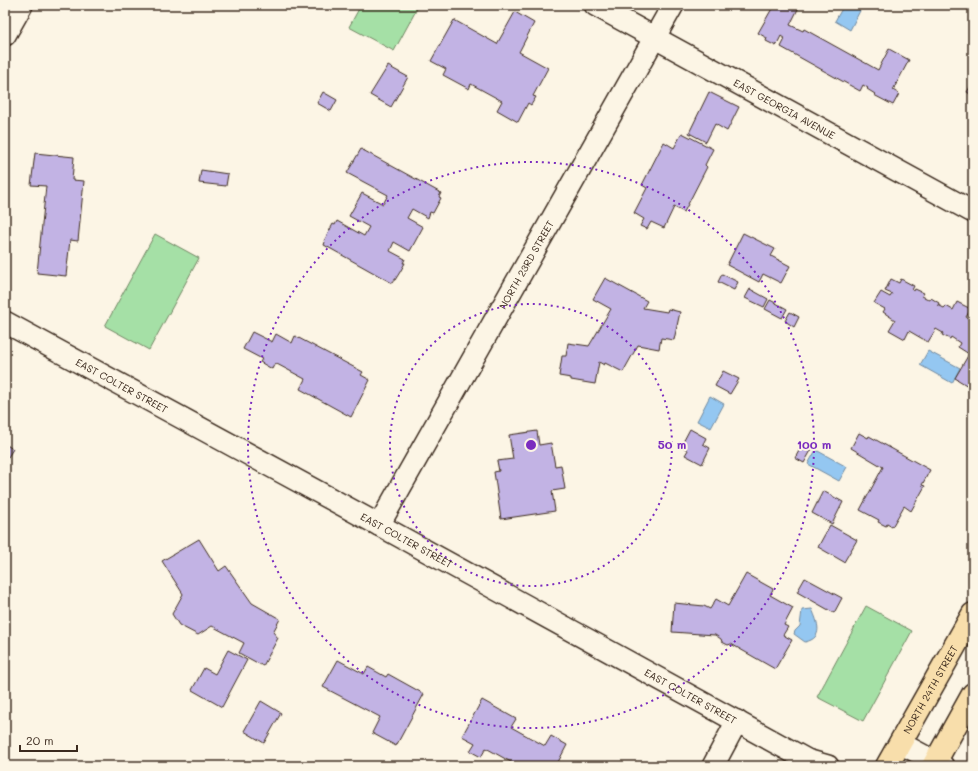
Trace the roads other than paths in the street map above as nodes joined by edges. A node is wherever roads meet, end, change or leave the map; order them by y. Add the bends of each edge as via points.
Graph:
1 (22, 5) edge
2 (595, 5) edge
3 (673, 5) edge
4 (5, 35) edge
5 (655, 38) junction
6 (973, 212) edge
7 (5, 322) edge
8 (379, 525) junction
9 (973, 614) edge
10 (973, 694) edge
11 (737, 721) junction
12 (900, 743) junction
13 (810, 763) edge
14 (937, 765) edge
15 (714, 766) edge
16 (828, 766) edge
17 (887, 766) edge

1 - 4 street
2 - 5 street, EAST GEORGIA AVENUE
3 - 5 street, NORTH 23RD STREET
5 - 6 street, EAST GEORGIA AVENUE
5 - 8 street, NORTH 23RD STREET
7 - 8 street, EAST COLTER STREET
8 - 11 street, EAST COLTER STREET
9 - 12 main road, NORTH 24TH STREET
10 - 14 main road
11 - 13 street, EAST COLTER STREET
11 - 15 street
12 - 14 street
12 - 17 main road, NORTH 24TH STREET
13 - 16 street, EAST COLTER STREET

